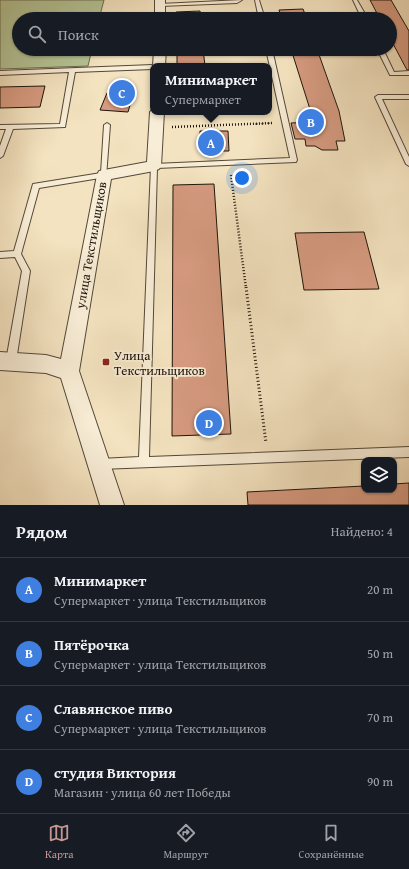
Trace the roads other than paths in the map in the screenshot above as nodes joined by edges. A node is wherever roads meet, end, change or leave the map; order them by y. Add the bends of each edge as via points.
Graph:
1 (240, 0) edge
2 (257, 0) edge
3 (356, 0) edge
4 (160, 3) edge
5 (260, 12) edge
6 (362, 12) edge
7 (271, 56) edge
8 (383, 56) edge
9 (150, 67) edge
10 (72, 70) junction
11 (0, 73) edge
12 (409, 73) edge
13 (409, 97) edge
14 (156, 115) edge
15 (107, 126) dead end
16 (0, 127) edge
17 (10, 127) junction
18 (0, 156) edge
19 (409, 164) edge
20 (154, 166) junction
21 (104, 175) junction
22 (17, 254) junction
23 (0, 255) edge
24 (5, 361) edge
25 (69, 371) junction
26 (409, 452) edge
27 (144, 462) junction
28 (98, 464) junction
29 (112, 505) edge

1 - 4 lane
2 - 5 lane
3 - 6 lane
7 - 20 lane via 294,160
8 - 12 lane via 392,74
9 - 10 lane
10 - 11 lane
10 - 17 lane via 63,126
13 - 19 lane via 378,97
14 - 20 street
15 - 21 lane
16 - 17 lane
17 - 18 lane
20 - 21 street, улица Текстильщиков
20 - 27 lane
21 - 22 lane via 36,186
21 - 25 street, улица Текстильщиков
22 - 23 lane
22 - 24 lane via 26,271
24 - 25 street via 46,364
25 - 28 street
26 - 27 lane
27 - 28 lane
28 - 29 street

